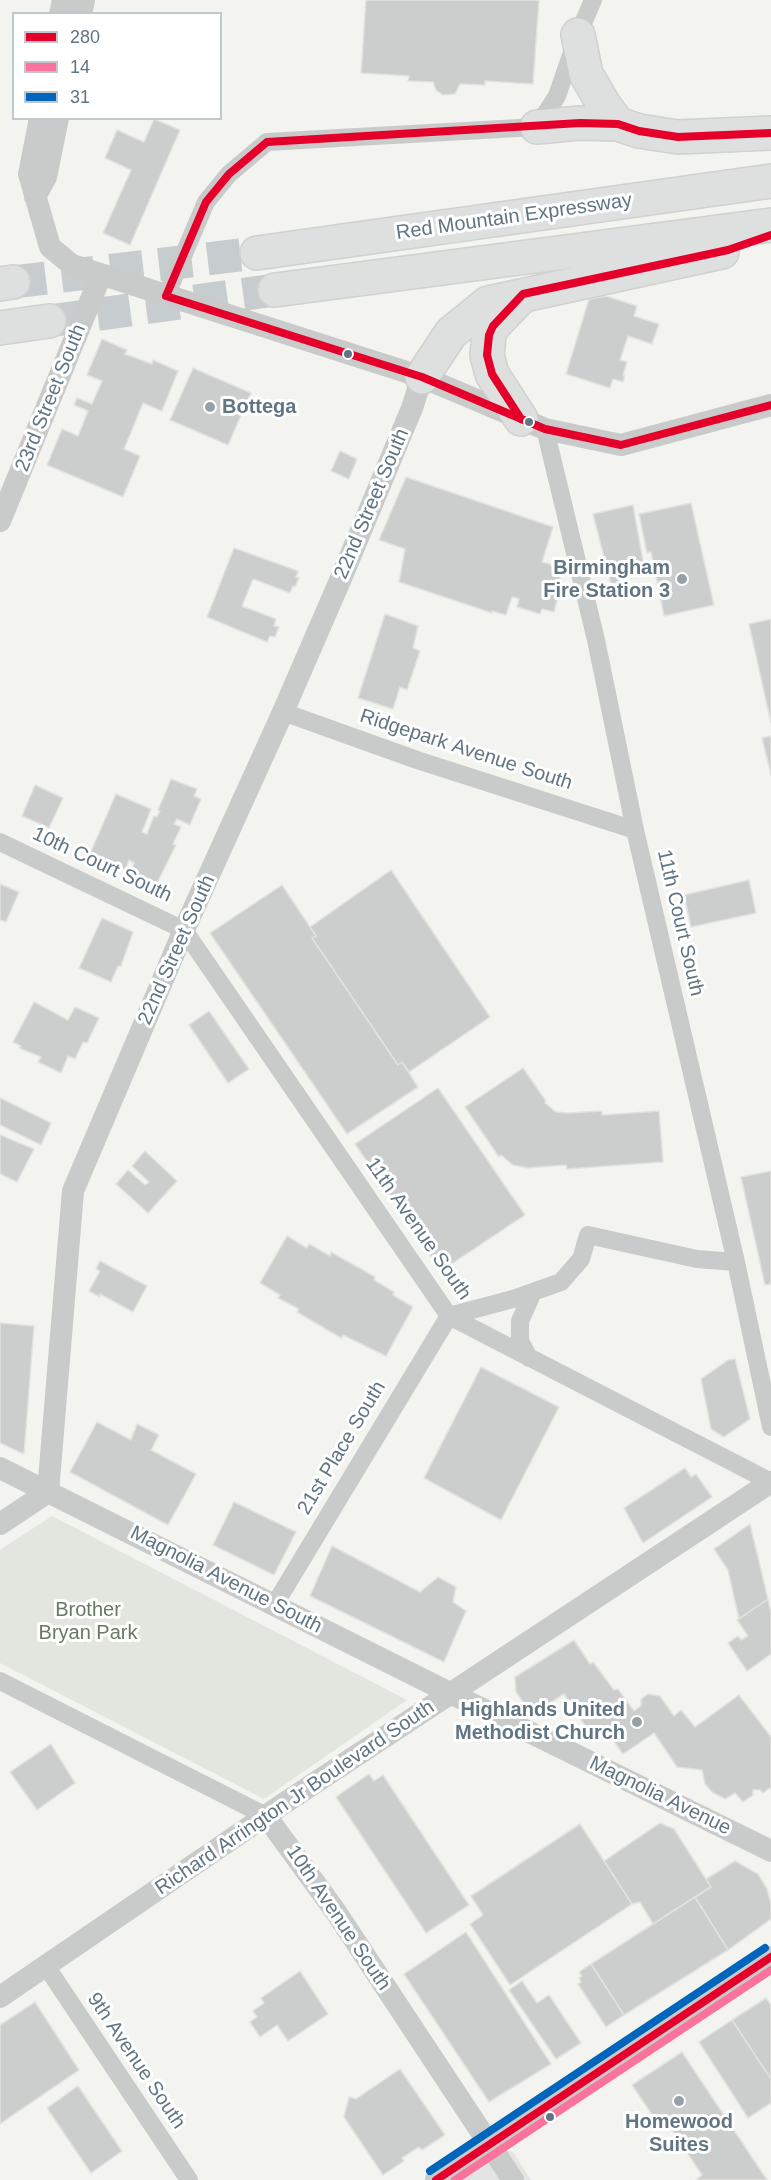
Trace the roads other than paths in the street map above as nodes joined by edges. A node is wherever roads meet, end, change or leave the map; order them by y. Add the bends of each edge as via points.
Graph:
1 (593, 0) edge
2 (578, 35) junction
3 (40, 120) edge
4 (58, 120) edge
5 (618, 124) junction
6 (537, 127) junction
7 (771, 133) edge
8 (766, 182) edge
9 (35, 197) junction
10 (760, 233) edge
11 (257, 253) tunnel mouth
12 (101, 275) junction
13 (275, 290) tunnel mouth
14 (523, 294) junction
15 (166, 296) junction
16 (49, 321) tunnel mouth
17 (0, 328) edge
18 (422, 377) junction
19 (771, 405) edge
20 (735, 415) junction
21 (771, 418) edge
22 (533, 424) junction
23 (0, 521) edge
24 (283, 712) junction
25 (635, 830) junction
26 (0, 842) edge
27 (184, 930) junction
28 (736, 1262) junction
29 (533, 1292) junction
30 (449, 1316) junction
31 (529, 1358) junction
32 (771, 1427) edge
33 (0, 1468) edge
34 (771, 1482) edge
35 (48, 1492) junction
36 (0, 1524) edge
37 (275, 1604) junction
38 (0, 1681) edge
39 (452, 1694) junction
40 (266, 1815) junction
41 (771, 1851) edge
42 (771, 1957) edge
43 (46, 1966) junction
44 (0, 1997) edge
45 (489, 2145) junction
46 (189, 2180) edge
47 (436, 2180) edge
48 (513, 2180) edge

1 - 2 street
2 - 5 highway via 586,74
2 - 6 street via 557,96
3 - 9 street via 29,174
4 - 9 street via 46,177
5 - 6 highway
5 - 7 highway via 678,137
6 - 15 street via 267,142 229,174 206,201
8 - 11 highway, Red Mountain Expressway
9 - 12 street via 50,247 72,265
10 - 13 highway, Red Mountain Expressway
10 - 14 highway via 728,250
12 - 15 street
12 - 23 street, 23rd Street South
14 - 18 highway via 488,303 451,333
14 - 22 highway via 494,326 487,355 492,374
15 - 18 street
16 - 17 highway
18 - 22 street
18 - 24 street, 22nd Street South
19 - 20 street
20 - 21 street
20 - 22 street via 621,445
22 - 25 street, 11th Court South via 596,640
24 - 25 street, Ridgepark Avenue South
24 - 27 street, 22nd Street South
25 - 28 street, 11th Court South
26 - 27 street, 10th Court South
27 - 30 street, 11th Avenue South
27 - 35 street, 22nd Street South via 73,1191
28 - 29 street via 697,1259 588,1235 581,1259 561,1282
28 - 32 street, 11th Court South
29 - 30 street
29 - 31 street via 520,1321 520,1341
30 - 31 street, 11th Avenue South
30 - 37 street, 21st Place South
31 - 34 street, 11th Avenue South
33 - 35 street, Magnolia Avenue South
34 - 39 street, Richard Arrington Jr Boulevard South
35 - 36 street
35 - 37 street, Magnolia Avenue South
37 - 39 street, Magnolia Avenue South
38 - 40 street, 10th Avenue South
39 - 40 street, Richard Arrington Jr Boulevard South
39 - 41 street, Magnolia Avenue
40 - 43 street, Richard Arrington Jr Boulevard South
40 - 45 street, 10th Avenue South via 336,1912
42 - 45 street
43 - 44 street, Richard Arrington Jr Boulevard South
43 - 46 street, 9th Avenue South
45 - 47 street
45 - 48 street, 10th Avenue South

